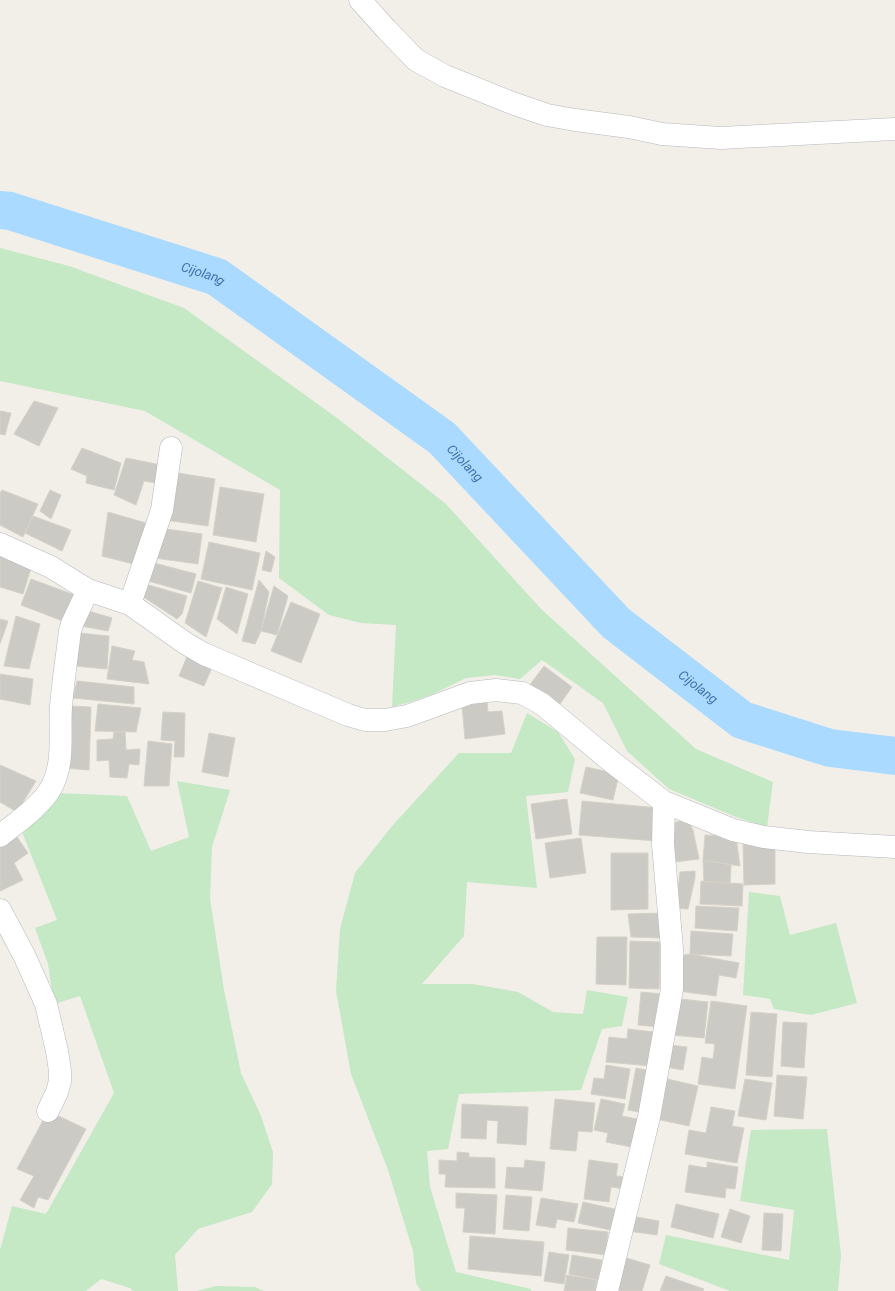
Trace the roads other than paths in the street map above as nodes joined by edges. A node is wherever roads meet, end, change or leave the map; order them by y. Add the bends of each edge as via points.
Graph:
1 (360, 0) edge
2 (895, 129) edge
3 (171, 448) dead end
4 (0, 544) edge
5 (88, 590) junction
6 (130, 604) junction
7 (664, 802) junction
8 (0, 836) edge
9 (895, 847) edge
10 (0, 910) edge
11 (48, 1111) dead end
12 (607, 1291) edge

1 - 2 street via 416,60 445,76 547,115 662,134 721,138
3 - 6 street via 162,510
4 - 5 street via 51,567
5 - 6 street
5 - 8 street via 70,631 61,708 61,750 56,776 50,789 39,802
6 - 7 street via 204,654 365,720 407,716 470,693 496,690 522,694 542,704
7 - 9 street via 733,830 764,837
7 - 12 street via 663,844 672,949 672,989 649,1117
10 - 11 street via 46,1004 60,1071 57,1092

